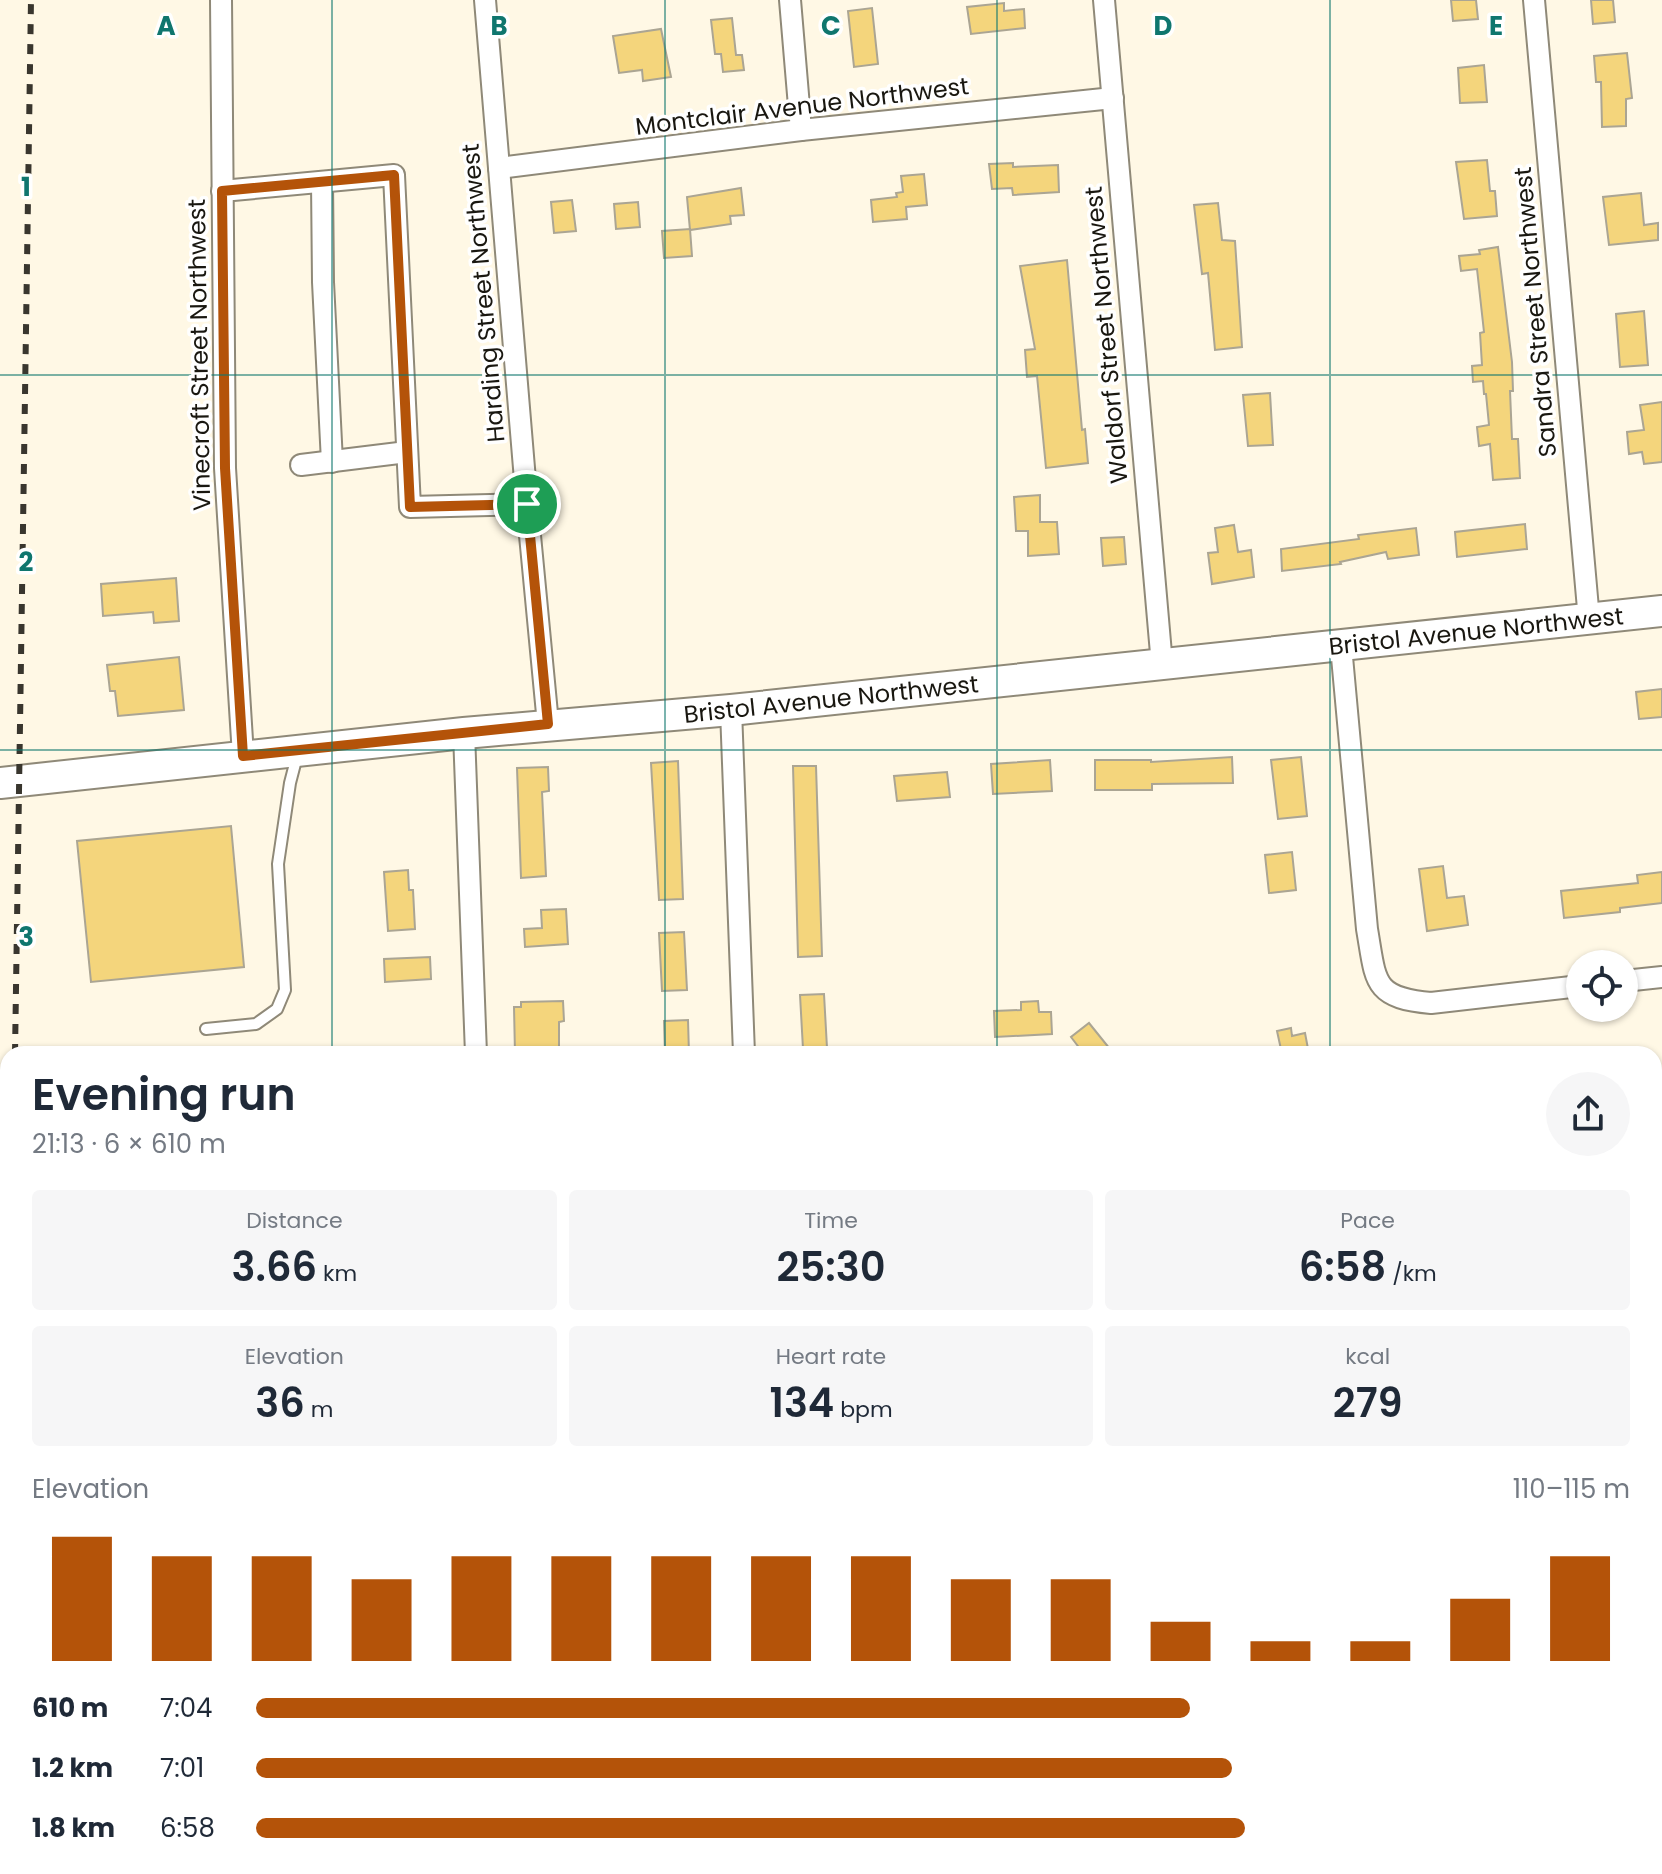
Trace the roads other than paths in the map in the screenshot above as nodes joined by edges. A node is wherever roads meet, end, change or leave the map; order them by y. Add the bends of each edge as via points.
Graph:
1 (221, 0) edge
2 (485, 0) edge
3 (790, 0) edge
4 (1104, 0) edge
5 (1534, 0) edge
6 (1113, 98) junction
7 (801, 130) junction
8 (499, 168) junction
9 (322, 182) junction
10 (222, 191) junction
11 (407, 452) junction
12 (332, 462) junction
13 (301, 465) dead end
14 (527, 504) junction
15 (1662, 611) edge
16 (1589, 620) junction
17 (1341, 646) junction
18 (1162, 665) junction
19 (731, 710) junction
20 (548, 724) junction
21 (464, 733) junction
22 (299, 750) junction
23 (243, 756) junction
24 (0, 783) edge
25 (1662, 977) edge
26 (1638, 980) edge
27 (1566, 988) edge
28 (206, 1029) dead end
29 (476, 1046) edge
30 (744, 1046) edge

1 - 10 street, Vinecroft Street Northwest
2 - 8 street, Harding Street Northwest
3 - 7 street
4 - 6 street, Waldorf Street Northwest
5 - 16 street, Sandra Street Northwest
6 - 7 street, Montclair Avenue Northwest
6 - 18 street, Waldorf Street Northwest
7 - 8 street, Montclair Avenue Northwest
8 - 14 street, Harding Street Northwest
9 - 10 street
9 - 11 street via 394,175
9 - 12 street
10 - 23 street, Vinecroft Street Northwest via 225,468
11 - 12 street
11 - 14 street via 410,507
12 - 13 street
14 - 20 street, Harding Street Northwest
15 - 16 street, Bristol Avenue Northwest
16 - 17 street, Bristol Avenue Northwest
17 - 18 street, Bristol Avenue Northwest
17 - 27 street via 1367,929 1374,973 1387,993 1431,1003
18 - 19 street, Bristol Avenue Northwest
19 - 20 street, Bristol Avenue Northwest
19 - 30 street
20 - 21 street, Bristol Avenue Northwest
21 - 22 street, Bristol Avenue Northwest
21 - 29 street
22 - 23 street, Bristol Avenue Northwest
22 - 28 lane via 278,864 285,990 277,1009 256,1024
23 - 24 street, Bristol Avenue Northwest
25 - 26 street

